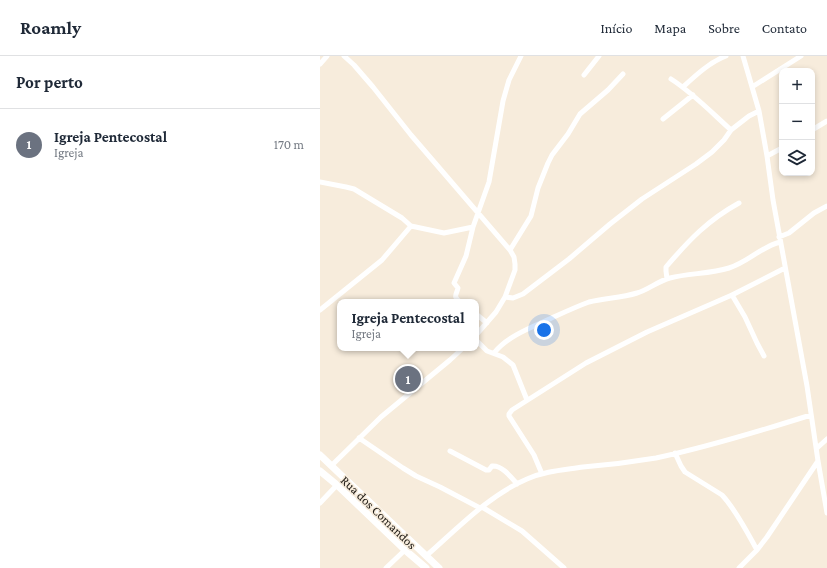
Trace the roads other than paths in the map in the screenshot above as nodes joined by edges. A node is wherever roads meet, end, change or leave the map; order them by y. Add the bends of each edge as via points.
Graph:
1 (327, 56) edge
2 (344, 56) edge
3 (521, 56) edge
4 (599, 56) edge
5 (726, 56) edge
6 (743, 56) edge
7 (801, 56) edge
8 (320, 64) edge
9 (623, 74) dead end
10 (584, 75) dead end
11 (671, 79) dead end
12 (683, 87) junction
13 (752, 87) junction
14 (693, 95) junction
15 (759, 111) junction
16 (663, 119) dead end
17 (827, 121) edge
18 (815, 128) edge
19 (731, 130) junction
20 (779, 150) edge
21 (767, 156) junction
22 (320, 182) edge
23 (739, 203) dead end
24 (827, 206) edge
25 (478, 213) junction
26 (411, 226) junction
27 (473, 227) junction
28 (780, 239) junction
29 (510, 250) junction
30 (786, 268) junction
31 (667, 279) junction
32 (732, 295) junction
33 (505, 297) junction
34 (456, 299) edge
35 (320, 310) edge
36 (479, 316) edge
37 (487, 323) junction
38 (479, 332) edge
39 (479, 343) edge
40 (460, 351) edge
41 (494, 353) junction
42 (764, 356) dead end
43 (526, 400) junction
44 (811, 415) junction
45 (359, 438) junction
46 (827, 439) edge
47 (817, 448) junction
48 (450, 451) dead end
49 (675, 453) junction
50 (320, 455) edge
51 (818, 461) junction
52 (331, 466) junction
53 (320, 470) edge
54 (542, 474) junction
55 (517, 484) junction
56 (337, 485) junction
57 (826, 502) edge
58 (320, 503) edge
59 (481, 508) junction
60 (827, 513) edge
61 (405, 550) junction
62 (757, 550) junction
63 (426, 556) junction
64 (386, 568) edge
65 (426, 568) edge
66 (438, 568) edge
67 (564, 568) edge
68 (739, 568) edge

1 - 8 street
2 - 25 street
3 - 25 street via 509,80 503,101 489,182
4 - 10 street
5 - 12 street via 700,71
6 - 13 street
7 - 13 street
9 - 29 street via 580,114 552,155 538,188 531,216
11 - 12 street
12 - 14 street
13 - 15 street
14 - 16 street
14 - 19 street
15 - 19 street
15 - 21 street
17 - 18 street
19 - 33 street via 712,152 642,199 523,294 513,298
20 - 21 street
21 - 28 street
22 - 26 street via 354,189
23 - 31 street via 705,226 686,244 666,266
24 - 28 street
25 - 27 street
25 - 29 street
26 - 27 street via 444,233
26 - 35 street via 382,260
27 - 34 street via 466,256 454,283 458,288
28 - 30 street
28 - 31 street via 731,268
29 - 33 street via 514,257 515,270
30 - 32 street
30 - 44 street
31 - 41 street via 628,296 589,302 512,337
32 - 42 street
32 - 43 street via 597,357
33 - 37 street
36 - 37 street
37 - 38 street
39 - 41 street via 485,350
40 - 45 street
41 - 43 street via 513,365
43 - 54 street via 512,410 509,416 534,455
44 - 47 street
44 - 49 street via 758,432
45 - 52 street
45 - 59 street via 416,476
46 - 47 street
47 - 51 street
48 - 55 street via 486,470 495,466 509,474
49 - 54 street via 620,464
49 - 62 street via 686,472 722,495
50 - 52 main road, Rua dos Comandos
51 - 57 street
51 - 62 street
52 - 63 main road, Rua dos Comandos
53 - 56 main road, Rua dos Comandos
54 - 55 street
55 - 59 street
56 - 58 street
56 - 61 main road, Rua dos Comandos
57 - 60 street
59 - 63 street
59 - 67 street via 522,532
61 - 64 street
61 - 65 main road, Rua dos Comandos
62 - 68 street
63 - 66 main road, Rua dos Comandos

